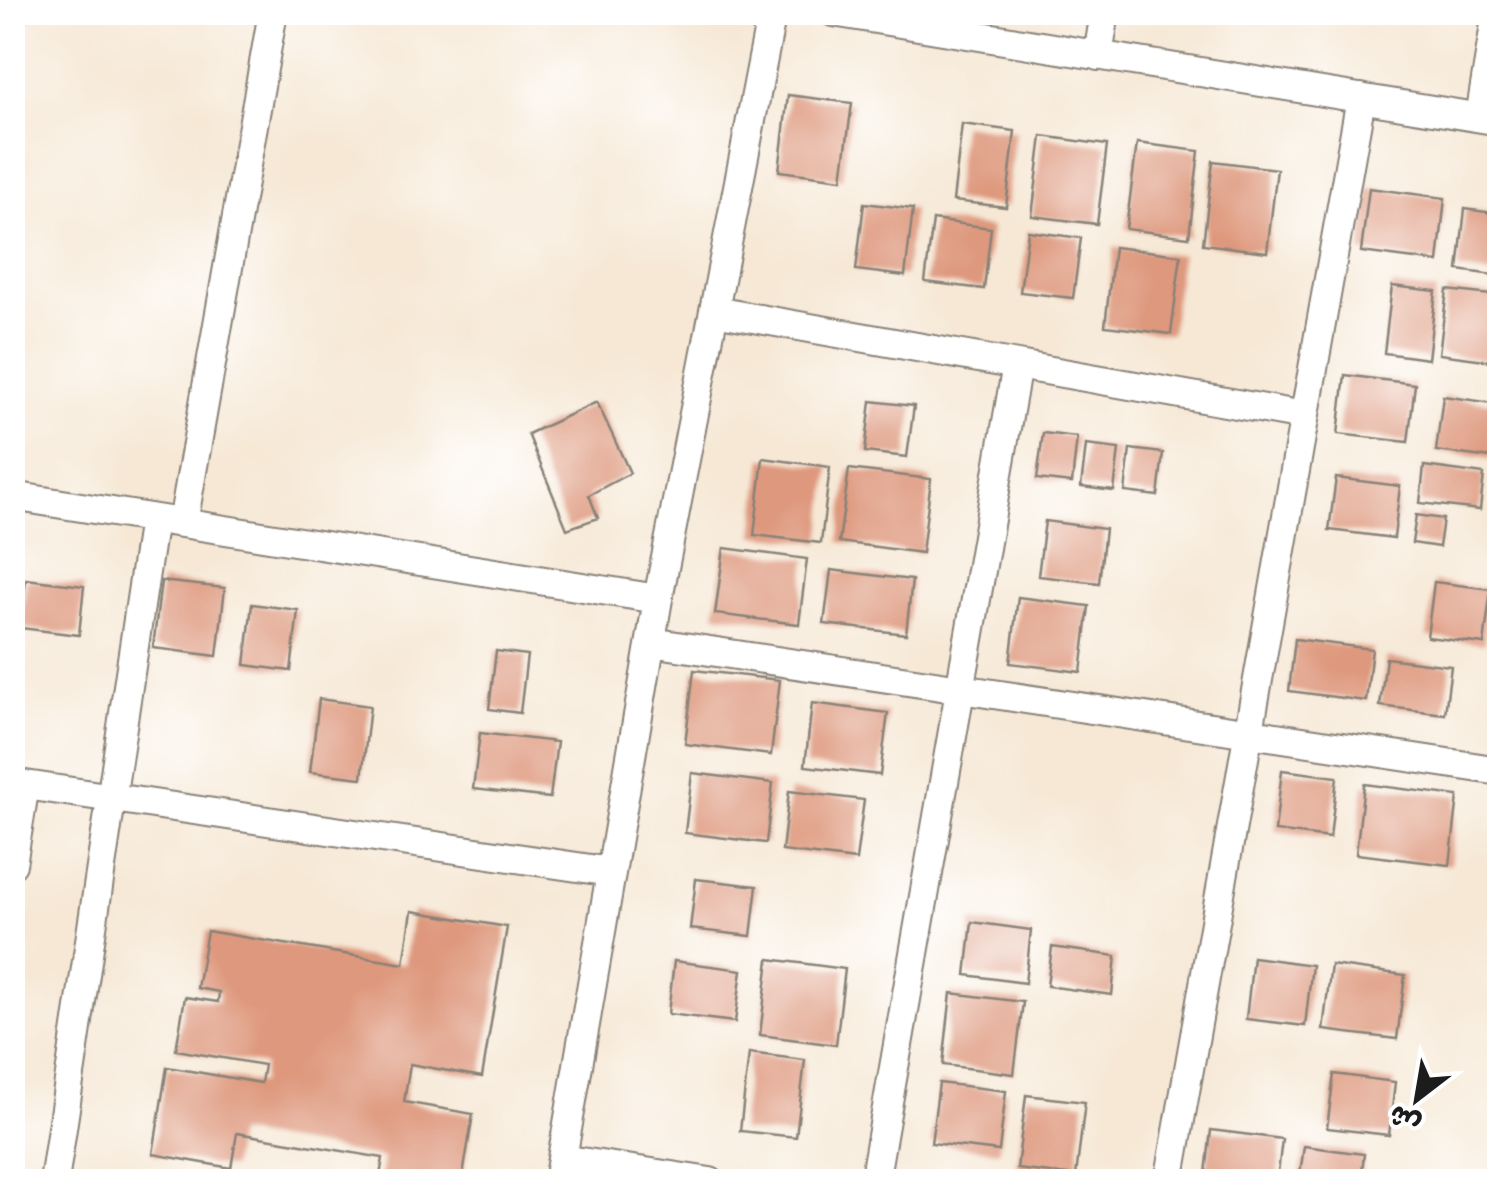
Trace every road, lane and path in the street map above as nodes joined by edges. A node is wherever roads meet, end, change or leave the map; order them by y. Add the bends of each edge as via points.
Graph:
1 (272, 12) edge
2 (772, 12) edge
3 (833, 12) edge
4 (1104, 12) edge
5 (1497, 12) edge
6 (1098, 56) junction
7 (1361, 98) junction
8 (1490, 119) edge
9 (714, 311) junction
10 (1017, 365) junction
11 (1304, 416) junction
12 (12, 496) edge
13 (153, 518) junction
14 (182, 523) junction
15 (658, 599) junction
16 (651, 642) junction
17 (960, 688) junction
18 (1248, 733) junction
19 (1500, 772) edge
20 (19, 784) edge
21 (112, 798) junction
22 (12, 864) edge
23 (612, 872) junction
24 (560, 1170) edge
25 (54, 1182) edge
26 (710, 1182) edge
27 (874, 1182) edge
28 (1169, 1182) edge

1 - 14 street
2 - 9 street
3 - 6 street
4 - 6 street
5 - 8 street
6 - 7 street
7 - 8 street
7 - 11 street
9 - 10 street
9 - 15 street
10 - 11 street
10 - 17 street
11 - 18 street
12 - 13 street
13 - 14 street
13 - 21 street
14 - 15 street
15 - 16 street
16 - 17 street
16 - 23 street
17 - 18 street
17 - 27 street
18 - 19 street
18 - 28 street
20 - 21 street
20 - 22 street
21 - 23 street
21 - 25 street
23 - 24 street
24 - 26 street

